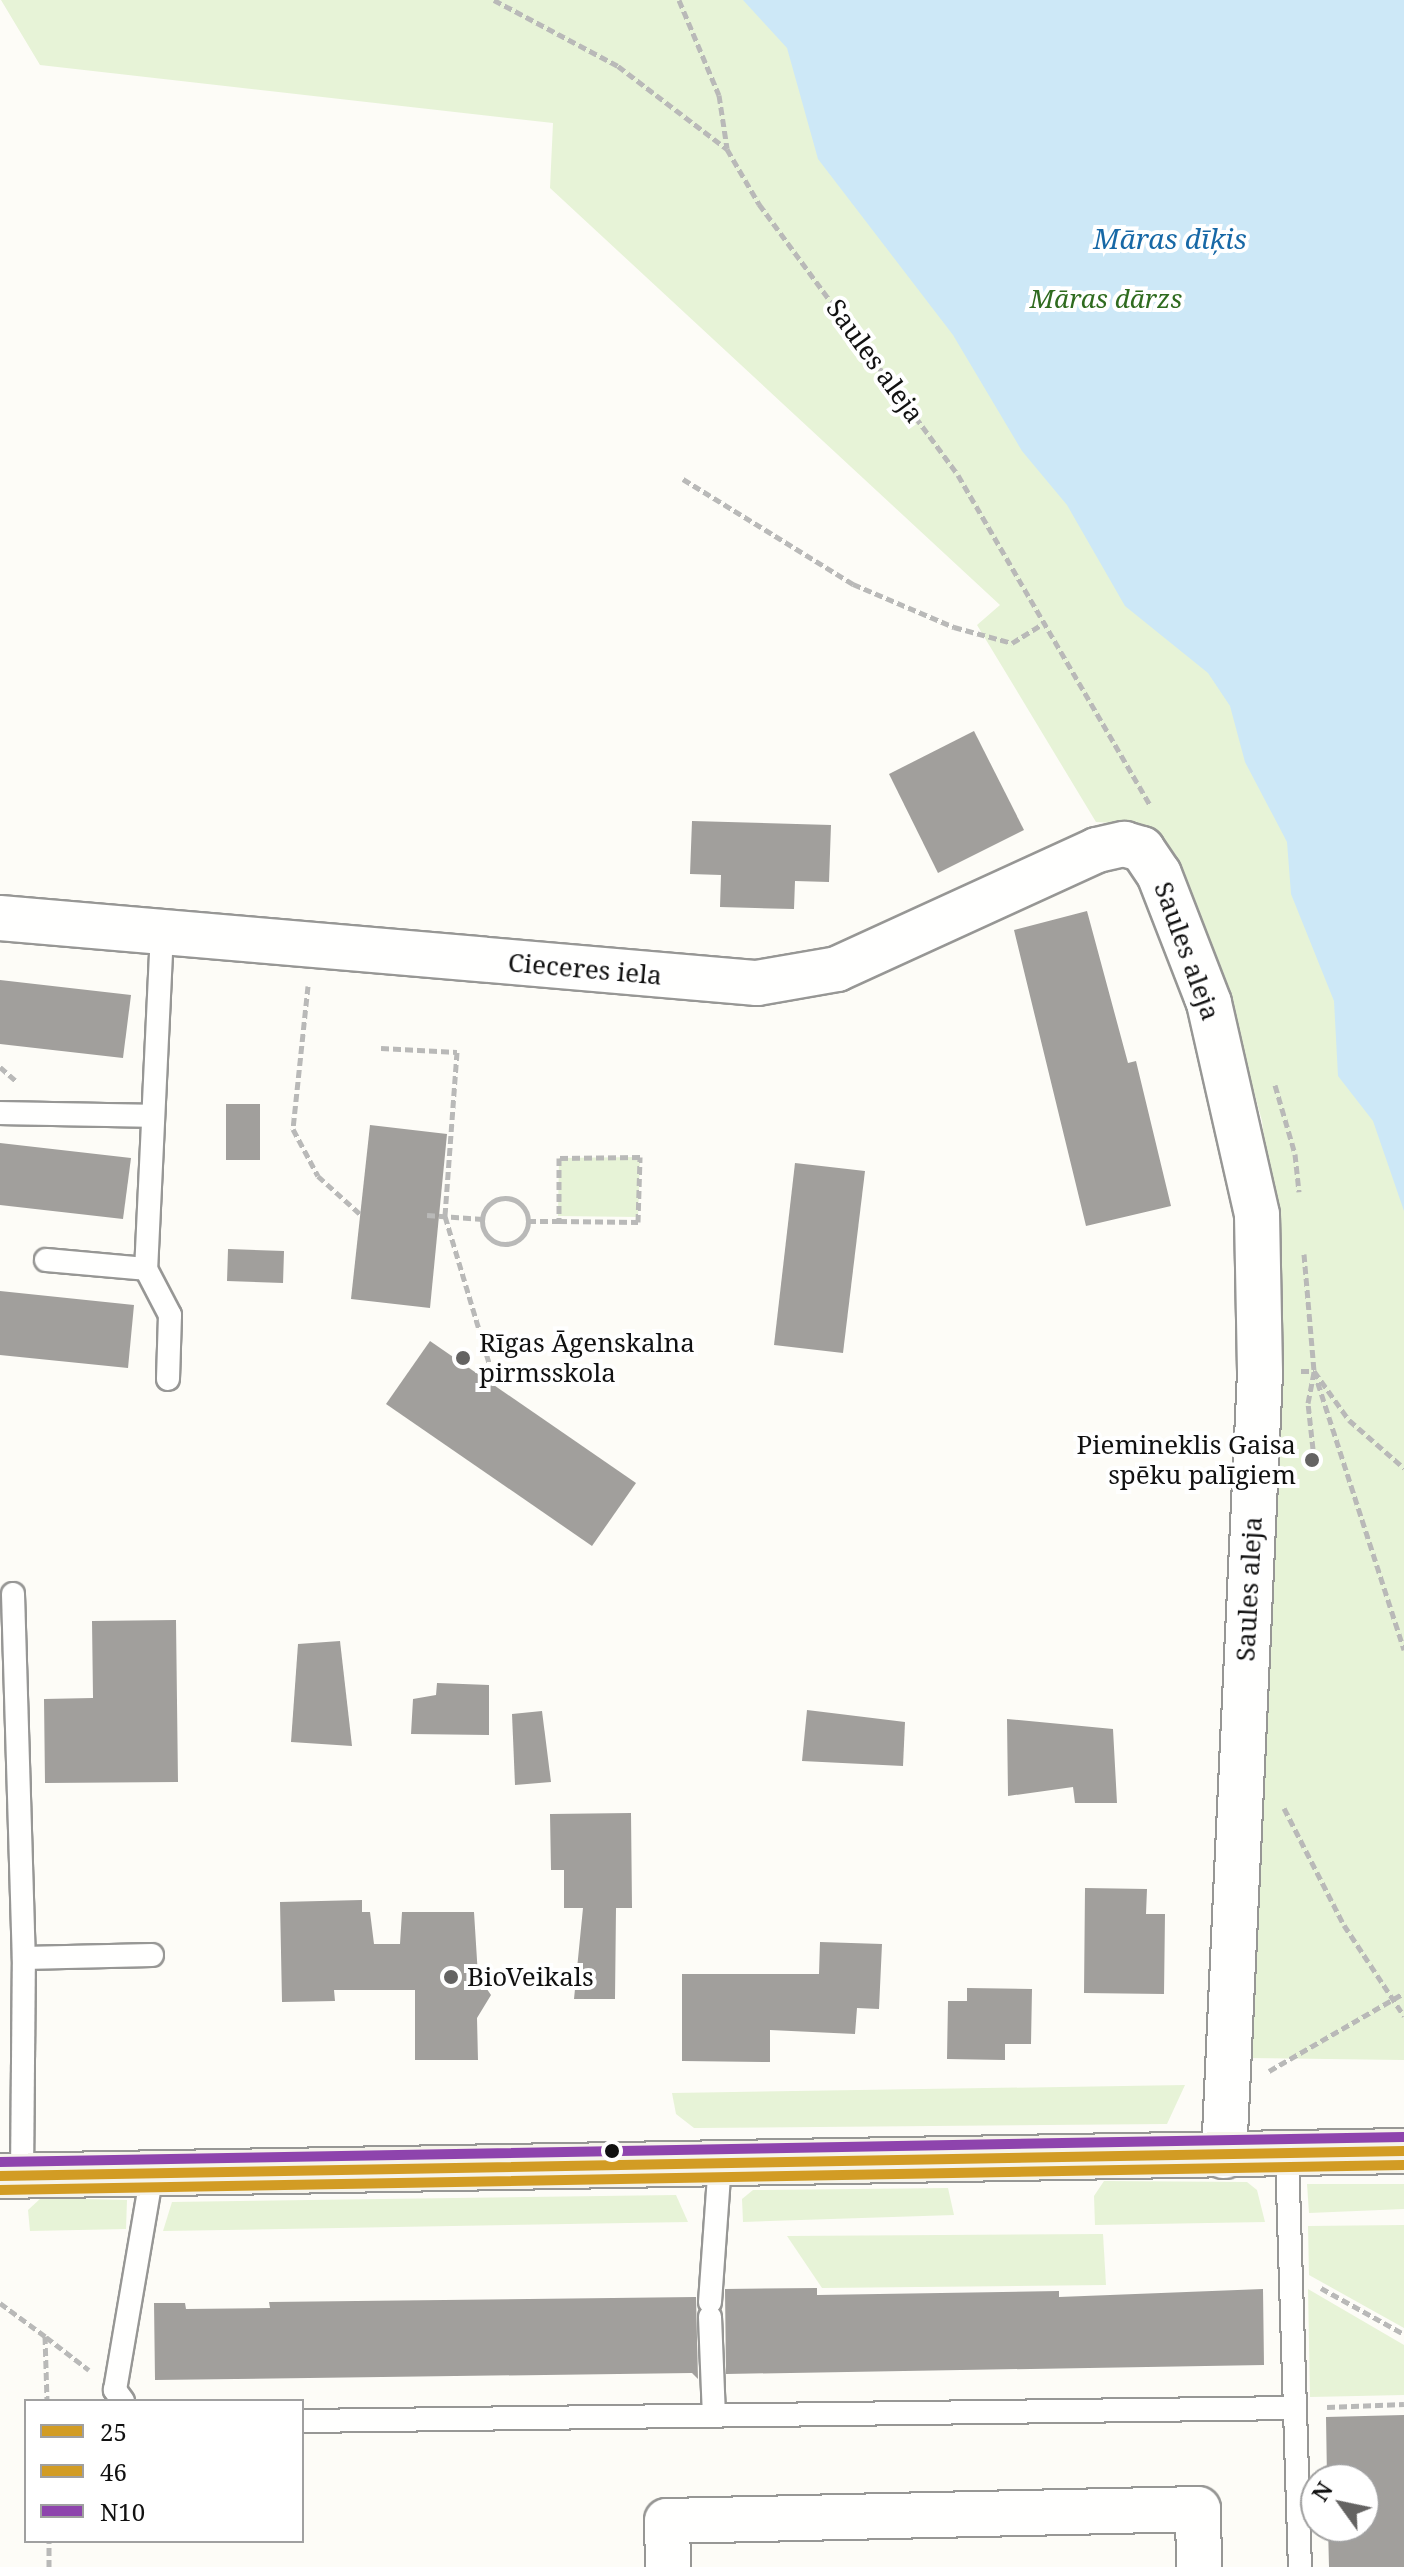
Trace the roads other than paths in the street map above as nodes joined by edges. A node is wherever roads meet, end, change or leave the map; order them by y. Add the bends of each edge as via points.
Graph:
1 (1150, 833) joint
2 (0, 918) edge
3 (162, 932) junction
4 (0, 1113) edge
5 (150, 1116) junction
6 (46, 1260) dead end
7 (146, 1269) junction
8 (168, 1379) dead end
9 (13, 1594) dead end
10 (152, 1955) dead end
11 (24, 1958) junction
12 (1404, 2151) edge
13 (1287, 2155) junction
14 (1224, 2156) junction
15 (720, 2161) junction
16 (152, 2173) junction
17 (11, 2176) edge
18 (119, 2395) edge
19 (1294, 2408) junction
20 (714, 2415) junction
21 (304, 2421) edge
22 (668, 2567) edge
23 (1199, 2567) edge
24 (1300, 2567) edge

1 - 3 street, Cieceres iela via 1097,850 837,969 795,981 757,983
1 - 14 street, Saules aleja via 1159,874 1209,1003 1245,1142 1257,1215 1260,1373
2 - 3 street, Cieceres iela
3 - 5 lane
4 - 5 lane
5 - 7 lane
6 - 7 lane
7 - 8 lane via 170,1315
9 - 11 lane
10 - 11 lane
11 - 17 lane
12 - 13 street
13 - 14 street
13 - 19 lane
14 - 15 street
15 - 16 street
15 - 20 lane via 710,2310
16 - 17 street
16 - 18 lane
19 - 20 lane
19 - 24 lane
20 - 21 lane
22 - 23 street via 667,2521 1198,2509

